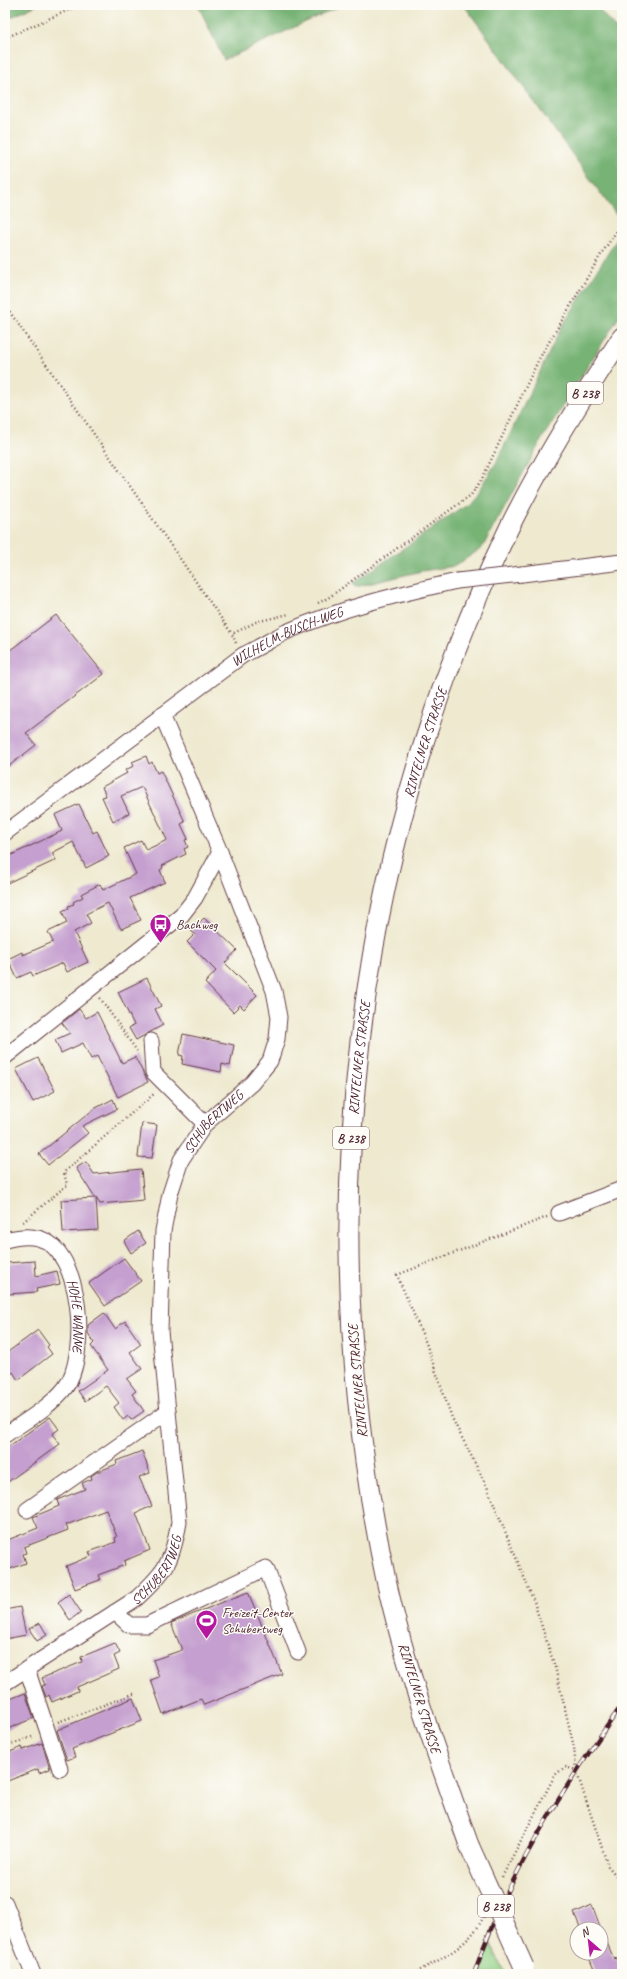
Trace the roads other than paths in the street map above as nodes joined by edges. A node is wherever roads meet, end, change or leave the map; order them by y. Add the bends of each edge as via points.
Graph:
1 (622, 337) edge
2 (622, 562) edge
3 (162, 715) junction
4 (5, 833) edge
5 (220, 852) junction
6 (151, 1041) dead end
7 (5, 1057) edge
8 (205, 1124) junction
9 (622, 1189) edge
10 (559, 1213) road end
11 (5, 1240) edge
12 (168, 1411) junction
13 (5, 1435) edge
14 (27, 1510) dead end
15 (115, 1612) junction
16 (298, 1652) dead end
17 (27, 1668) junction
18 (5, 1683) edge
19 (60, 1769) dead end
20 (5, 1903) edge
21 (525, 1970) edge
22 (33, 1974) edge

1 - 21 main road, RINTELNER STRASSE / B 238, bridge via 585,393 530,489 480,592 422,746 399,826 371,958 360,1035 349,1177 348,1256 359,1421 387,1584 416,1690 469,1845
2 - 3 street, WILHELM-BUSCH-WEG, bridge via 457,581 380,599 286,632 243,656
3 - 4 street, WILHELM-BUSCH-WEG
3 - 5 street
5 - 7 street via 196,898 181,916
5 - 8 street, SCHUBERTWEG via 274,991 279,1017 277,1039 270,1061 252,1083
6 - 8 street via 153,1072
8 - 12 street, SCHUBERTWEG via 181,1160 170,1194 163,1230 160,1331
9 - 10 street
11 - 13 street, HOHE WANNE via 20,1236 39,1238 55,1248 66,1262 75,1294 79,1326 77,1358 66,1387 46,1406
12 - 14 street
12 - 15 street, SCHUBERTWEG via 179,1522 171,1560 156,1580 137,1598
15 - 16 street via 129,1625 147,1625 266,1568
15 - 17 street, SCHUBERTWEG
17 - 18 street, SCHUBERTWEG
17 - 19 street
20 - 22 street

